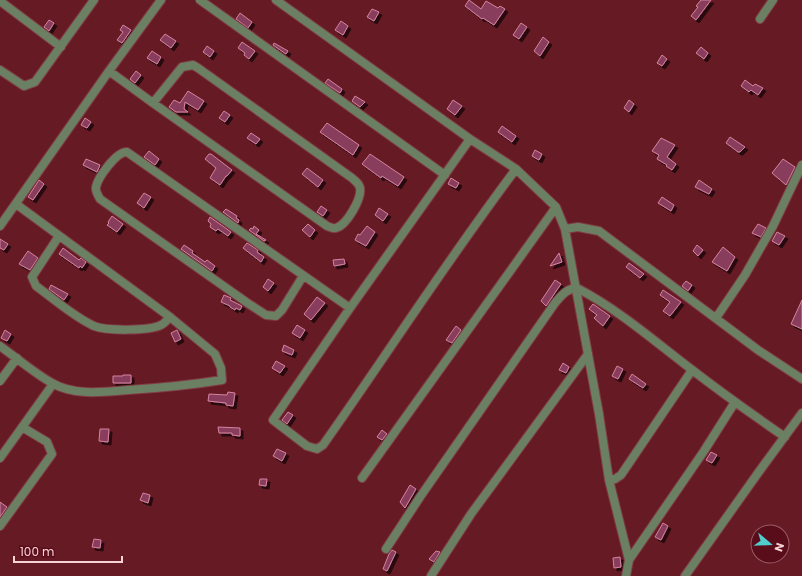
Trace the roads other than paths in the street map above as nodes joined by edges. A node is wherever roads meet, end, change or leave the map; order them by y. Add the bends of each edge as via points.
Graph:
1 (93, 0) edge
2 (161, 0) edge
3 (200, 0) edge
4 (276, 0) edge
5 (773, 0) edge
6 (0, 1) edge
7 (760, 19) dead end
8 (61, 47) junction
9 (0, 70) edge
10 (109, 71) junction
11 (153, 102) junction
12 (470, 139) junction
13 (802, 165) edge
14 (516, 170) junction
15 (445, 175) junction
16 (16, 204) junction
17 (556, 207) junction
18 (0, 226) edge
19 (565, 229) junction
20 (59, 236) junction
21 (303, 276) junction
22 (576, 288) junction
23 (350, 308) junction
24 (170, 317) junction
25 (716, 318) junction
26 (0, 346) edge
27 (588, 354) junction
28 (17, 358) junction
29 (692, 370) junction
30 (802, 380) edge
31 (0, 381) edge
32 (53, 384) junction
33 (735, 402) junction
34 (802, 413) edge
35 (22, 427) junction
36 (785, 437) junction
37 (0, 458) edge
38 (362, 478) dead end
39 (609, 480) junction
40 (0, 526) edge
41 (386, 550) dead end
42 (629, 560) junction
43 (431, 576) edge
44 (626, 576) edge
45 (685, 576) edge

1 - 8 street
2 - 10 street
3 - 15 street
4 - 12 street
5 - 7 street
6 - 8 street
8 - 9 street via 35,82 24,86
10 - 11 street
10 - 16 street
11 - 11 street via 327,226 340,226 358,202 360,188 352,178 193,65 182,67
12 - 14 street
12 - 15 street
13 - 25 street via 773,226 745,275
14 - 17 street
14 - 23 street via 471,230 323,445 312,449 273,420
15 - 23 street
16 - 18 street
16 - 20 street
17 - 19 street
17 - 38 street
19 - 22 street
19 - 25 street via 578,227 599,231
20 - 24 street
20 - 24 street via 32,277 36,286 86,322 102,329 132,330 154,327 161,325
21 - 21 street via 127,152 118,155 100,178 96,187 100,199 266,315 276,316 282,310
21 - 23 street
22 - 27 street
22 - 29 street via 621,314
22 - 41 street via 567,291 555,303
24 - 32 street via 215,354 221,368 222,380 168,388 98,392
25 - 30 street
26 - 28 street
27 - 39 street
27 - 43 street via 471,514
28 - 31 street
28 - 32 street
29 - 33 street
29 - 39 street via 621,475
32 - 35 street
33 - 36 street
33 - 42 street
34 - 36 street
35 - 37 street
35 - 40 street via 47,442 52,454
36 - 45 street
39 - 42 street
42 - 44 street

